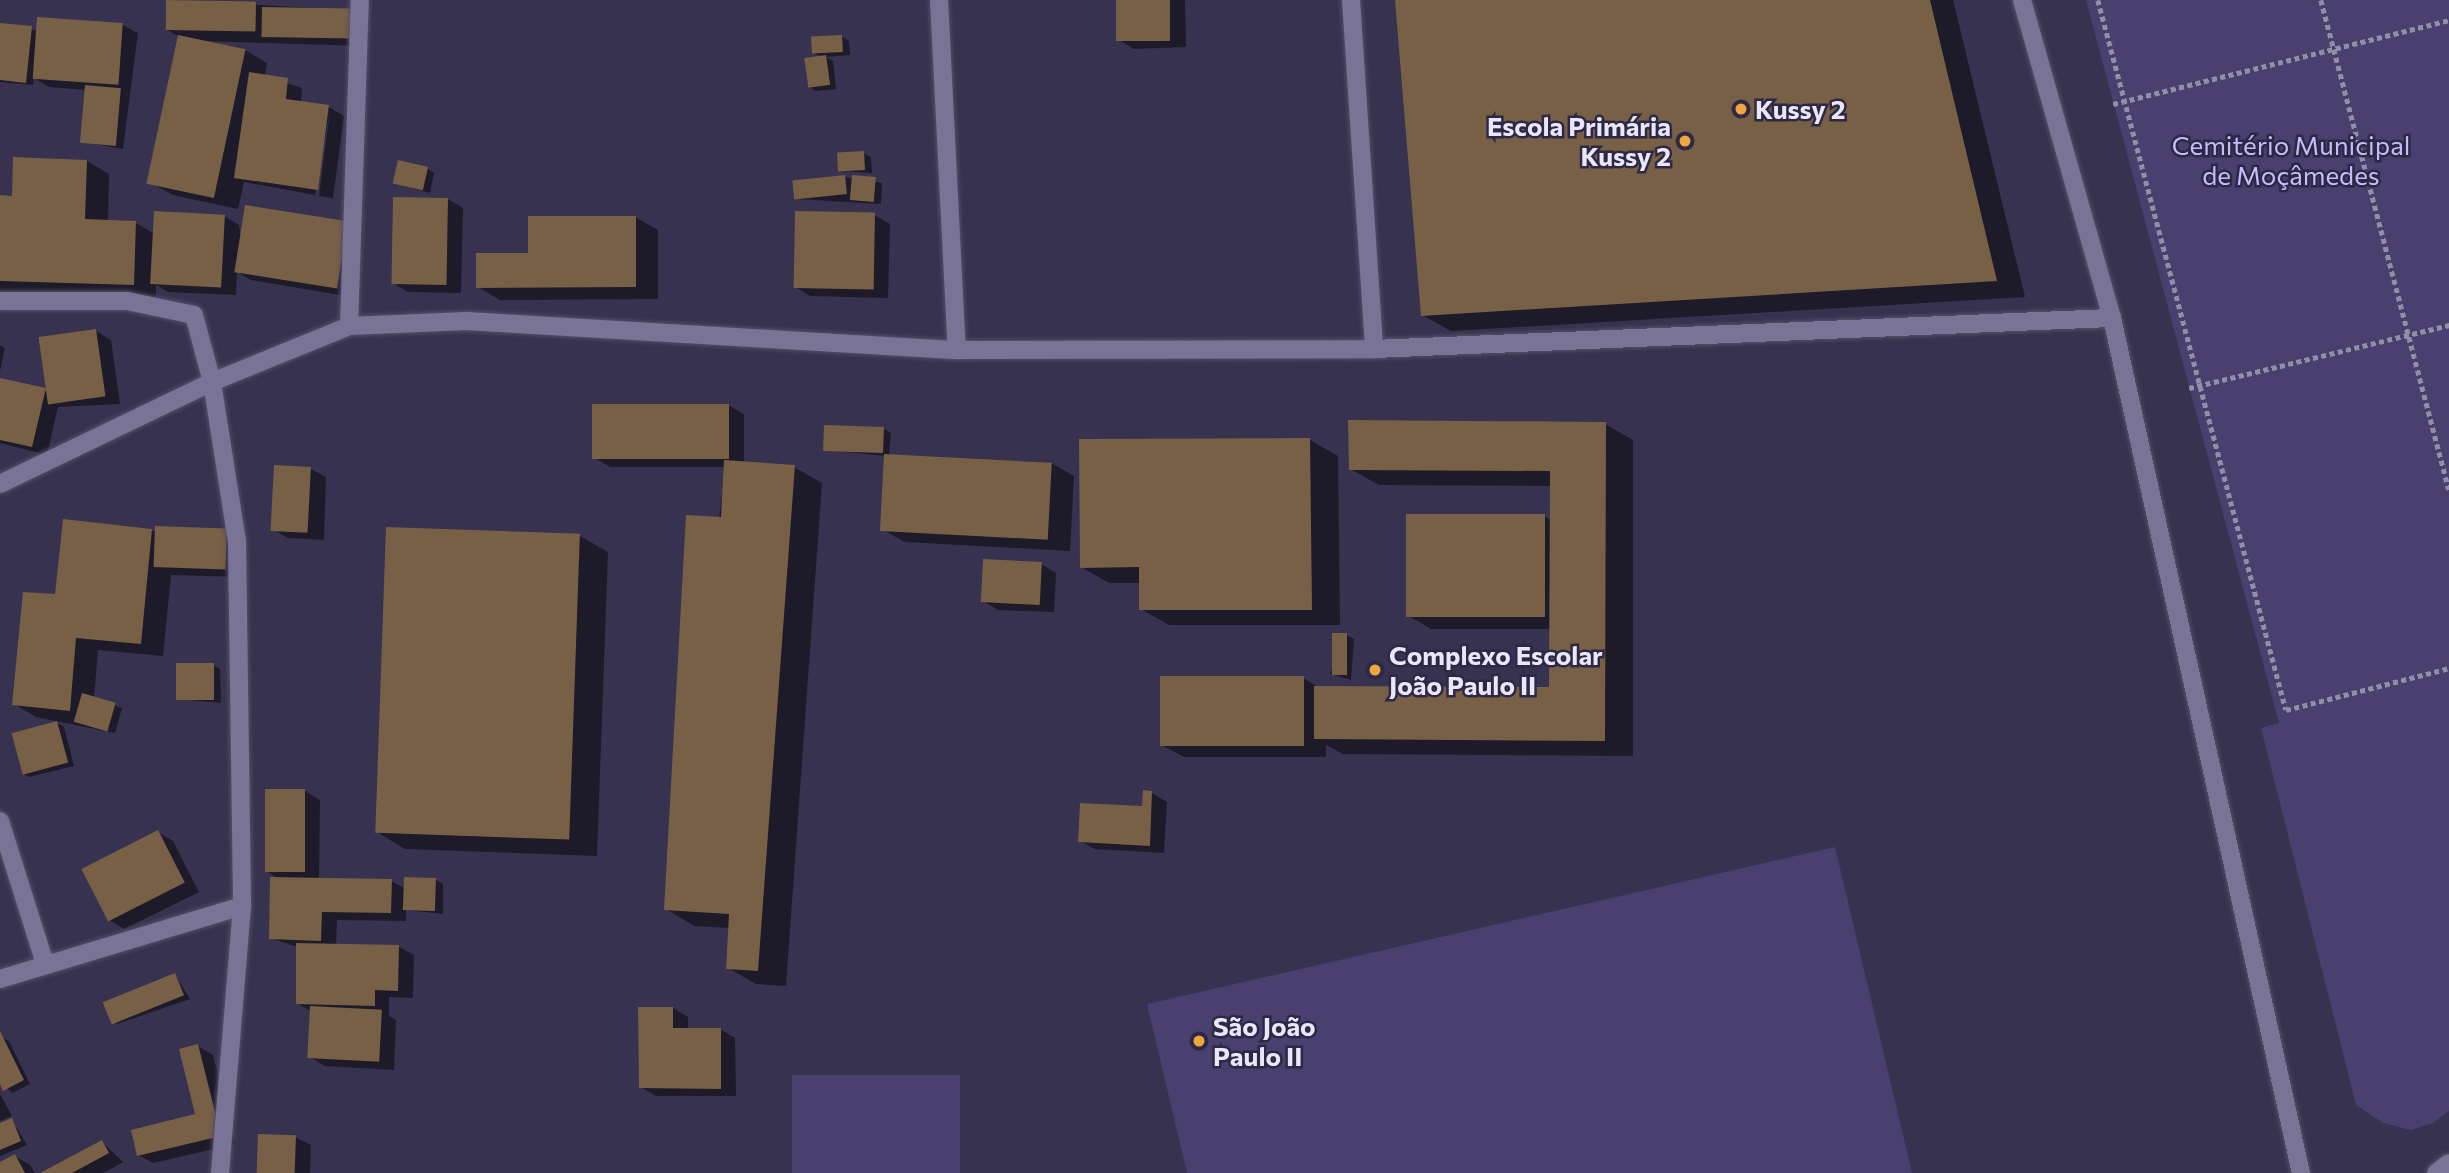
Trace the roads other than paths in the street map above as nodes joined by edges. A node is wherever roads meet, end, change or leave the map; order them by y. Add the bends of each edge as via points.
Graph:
1 (360, 0) edge
2 (939, 0) edge
3 (1352, 0) edge
4 (2022, 0) edge
5 (0, 301) edge
6 (2112, 318) junction
7 (349, 326) junction
8 (1374, 349) junction
9 (957, 350) junction
10 (212, 382) junction
11 (0, 484) edge
12 (0, 821) edge
13 (242, 906) junction
14 (45, 964) junction
15 (0, 979) edge
16 (2449, 1163) edge
17 (220, 1173) edge
18 (2301, 1173) edge
19 (2436, 1173) edge

1 - 7 street
2 - 9 street
3 - 8 street
4 - 6 street
5 - 10 street via 127,301 194,315
6 - 8 street
6 - 18 street
7 - 9 street via 467,321
7 - 10 street
8 - 9 street
10 - 11 street
10 - 13 street via 237,541
12 - 14 street
13 - 14 street
13 - 17 street
14 - 15 street
16 - 19 street

